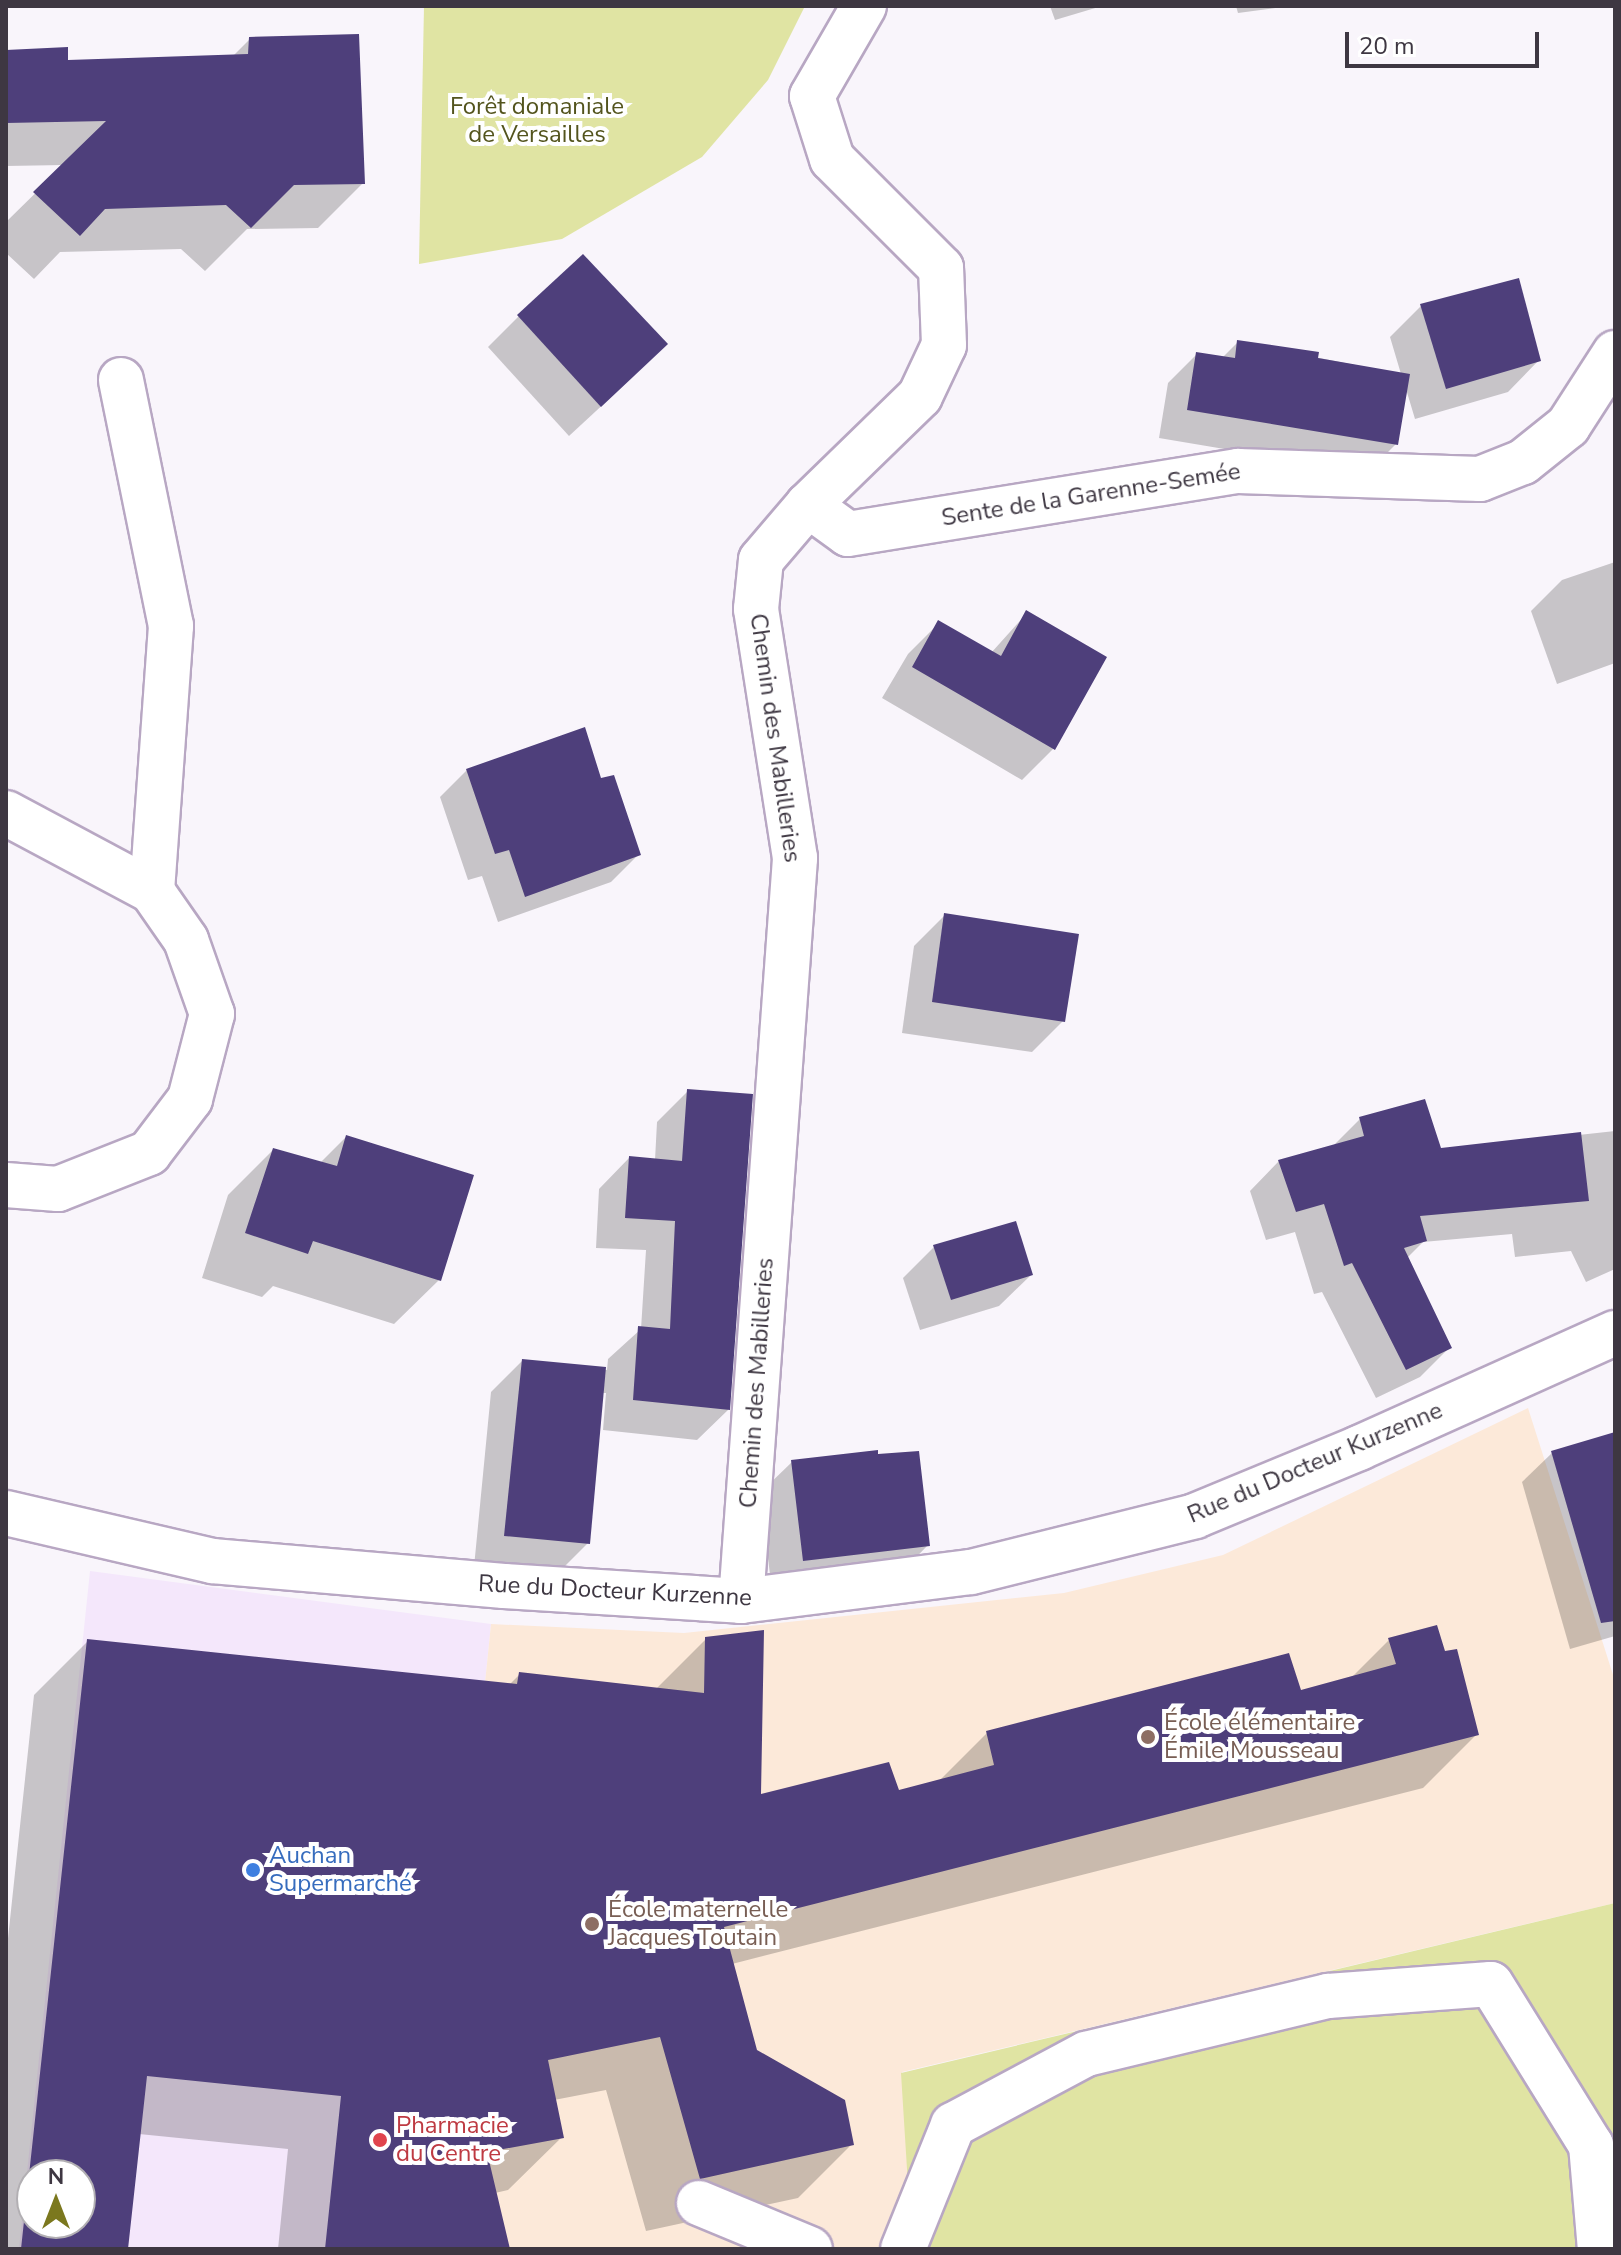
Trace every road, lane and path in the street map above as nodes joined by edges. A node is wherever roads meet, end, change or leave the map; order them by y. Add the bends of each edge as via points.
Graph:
1 (864, 6) edge
2 (1615, 353) edge
3 (121, 380) dead end
4 (808, 505) junction
5 (6, 813) edge
6 (152, 891) junction
7 (6, 1185) edge
8 (1615, 1333) edge
9 (6, 1513) edge
10 (741, 1601) junction
11 (699, 2203) dead end
12 (810, 2249) edge
13 (903, 2249) edge
14 (1600, 2249) edge

1 - 4 street, Chemin des Mabilleries via 812,96 832,159 941,268 944,345 920,396
2 - 4 street, Sente de la Garenne-Semée via 1568,426 1523,462 1480,479 1238,471 848,534
3 - 6 street via 171,626
4 - 10 street, Chemin des Mabilleries via 761,560 756,609 795,858
5 - 6 street
6 - 7 street via 186,940 212,1014 190,1099 149,1153 58,1189
8 - 10 street, Rue du Docteur Kurzenne via 1195,1516 971,1572
9 - 10 street, Rue du Docteur Kurzenne via 212,1561
11 - 12 street
13 - 14 street via 953,2125 1086,2054 1328,1996 1491,1984 1591,2145

